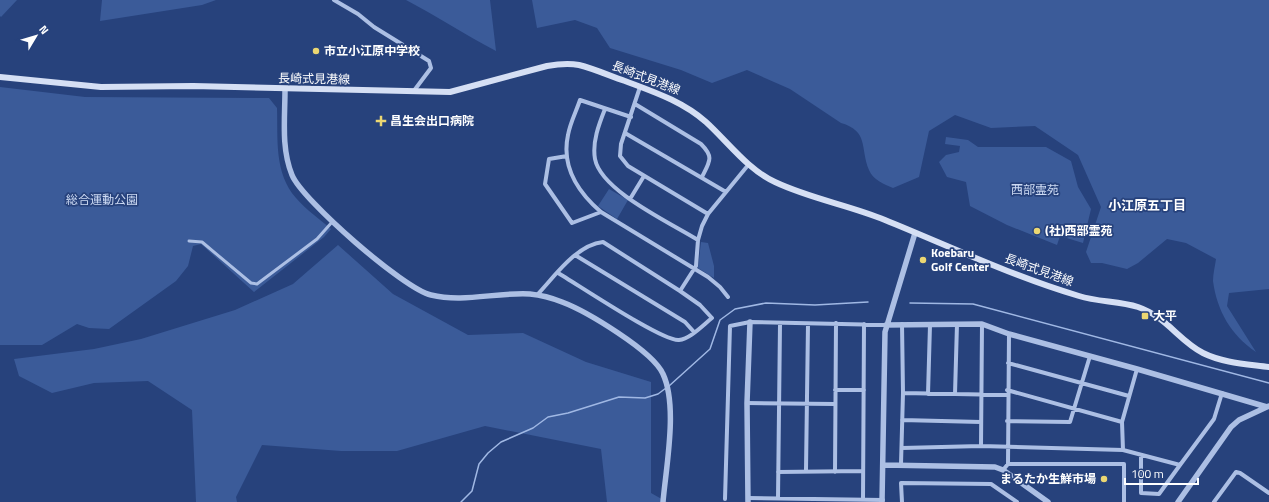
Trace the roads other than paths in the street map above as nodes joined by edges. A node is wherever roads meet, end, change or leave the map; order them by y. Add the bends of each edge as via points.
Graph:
1 (334, 0) edge
2 (0, 77) edge
3 (640, 87) junction
4 (286, 90) junction
5 (413, 92) junction
6 (635, 104) junction
7 (605, 109) junction
8 (631, 117) junction
9 (625, 133) junction
10 (567, 156) junction
11 (749, 164) junction
12 (644, 176) junction
13 (702, 177) junction
14 (726, 192) junction
15 (630, 199) junction
16 (601, 212) junction
17 (708, 214) junction
18 (333, 221) junction
19 (915, 233) junction
20 (698, 240) junction
21 (190, 241) dead end
22 (575, 255) junction
23 (694, 269) junction
24 (558, 273) junction
25 (680, 291) junction
26 (537, 295) junction
27 (728, 297) dead end
28 (750, 322) junction
29 (836, 323) junction
30 (780, 324) junction
31 (808, 324) junction
32 (864, 324) junction
33 (902, 324) junction
34 (957, 324) junction
35 (982, 324) junction
36 (886, 325) junction
37 (930, 325) junction
38 (694, 332) junction
39 (1009, 334) junction
40 (1090, 356) junction
41 (1008, 363) junction
42 (1269, 367) edge
43 (1137, 369) junction
44 (1081, 383) junction
45 (835, 390) junction
46 (864, 390) junction
47 (1007, 390) junction
48 (903, 393) junction
49 (1222, 393) junction
50 (928, 394) junction
51 (955, 394) junction
52 (981, 395) junction
53 (1008, 395) junction
54 (1129, 396) junction
55 (747, 404) junction
56 (779, 404) junction
57 (807, 404) junction
58 (835, 404) junction
59 (1268, 406) edge
60 (1074, 409) junction
61 (902, 420) junction
62 (1007, 421) junction
63 (981, 422) junction
64 (1122, 422) junction
65 (981, 446) junction
66 (902, 448) junction
67 (1008, 448) junction
68 (1123, 450) junction
69 (1141, 455) junction
70 (901, 464) junction
71 (1008, 464) junction
72 (883, 465) junction
73 (1180, 465) junction
74 (806, 470) junction
75 (1003, 470) junction
76 (863, 471) junction
77 (778, 472) junction
78 (835, 472) junction
79 (1269, 493) edge
80 (778, 498) junction
81 (725, 499) dead end
82 (863, 499) junction
83 (748, 500) edge
84 (882, 501) edge
85 (663, 502) edge
86 (902, 502) edge
87 (1017, 502) edge
88 (1048, 502) edge
89 (1124, 502) edge
90 (1178, 502) edge
91 (1214, 502) edge

1 - 5 street via 429,61 431,68
2 - 4 main road, 長崎式見港線 via 101,87 193,86
3 - 5 main road, 長崎式見港線 via 578,65 561,64 462,90
3 - 6 street
3 - 11 main road, 長崎式見港線 via 687,107
4 - 5 main road, 長崎式見港線
4 - 18 street via 284,141 288,166 300,189
6 - 8 street
6 - 13 street via 700,144 708,152 710,161
7 - 8 street
7 - 10 street via 580,100 567,136
7 - 15 street via 594,145 595,160 603,177 617,191
8 - 9 street
9 - 12 street via 620,156 628,166
9 - 13 street
10 - 16 street via 576,185 586,199
10 - 16 street via 549,159 545,184 572,223
11 - 14 street
11 - 19 main road, 長崎式見港線 via 772,181 798,192 855,209
12 - 15 street
12 - 17 street
13 - 14 street
14 - 17 street
15 - 20 street
16 - 23 street
17 - 20 street
18 - 21 street via 317,240 257,284 251,282 202,242
18 - 26 street via 400,279 429,295 449,298
19 - 36 street
19 - 42 main road, 長崎式見港線 via 1056,289 1096,301 1136,307 1154,314 1202,353 1215,358
20 - 23 street
22 - 24 street
22 - 25 street via 592,243 603,242
22 - 38 street via 685,322
23 - 25 street
23 - 27 street via 720,286
24 - 26 street
24 - 38 street via 665,338 680,340
25 - 38 street via 700,305 712,318
26 - 85 street via 563,302 641,348 663,374 671,404
28 - 30 street
28 - 55 street
28 - 81 street via 730,326
29 - 31 street
29 - 32 street
29 - 45 street
30 - 31 street
30 - 56 street
31 - 57 street
32 - 36 street
32 - 46 street
33 - 36 street
33 - 37 street
33 - 48 street
34 - 35 street
34 - 37 street
34 - 51 street
35 - 39 street
35 - 52 street
36 - 72 street via 882,392
37 - 50 street
39 - 40 street
39 - 41 street
40 - 43 street
40 - 44 street
41 - 44 street
41 - 47 street
43 - 49 street
43 - 54 street
44 - 54 street
44 - 60 street
45 - 46 street
45 - 58 street
46 - 76 street
47 - 53 street
47 - 60 street
48 - 50 street
48 - 61 street
49 - 59 street
49 - 73 street via 1214,419
50 - 51 street
51 - 52 street
52 - 53 street
52 - 63 street
53 - 62 street
54 - 64 street
55 - 56 street
55 - 83 street
56 - 57 street
56 - 77 street
57 - 58 street
57 - 74 street
58 - 78 street
59 - 90 street via 1239,420 1231,427
60 - 62 street via 1070,422
60 - 64 street
61 - 63 street
61 - 66 street
62 - 67 street
63 - 65 street
64 - 68 street
65 - 66 street
65 - 67 street
66 - 70 street
67 - 68 street
67 - 71 street
68 - 69 street
69 - 73 street
69 - 73 street via 1141,493 1159,494
70 - 72 street
70 - 75 street via 984,466
71 - 75 street
71 - 89 street via 1124,464
72 - 84 street
74 - 77 street
74 - 78 street
75 - 88 street
76 - 78 street
76 - 82 street
77 - 80 street
79 - 91 street via 1236,472
80 - 82 street
80 - 83 street
82 - 84 street
86 - 87 street via 901,483 991,484

